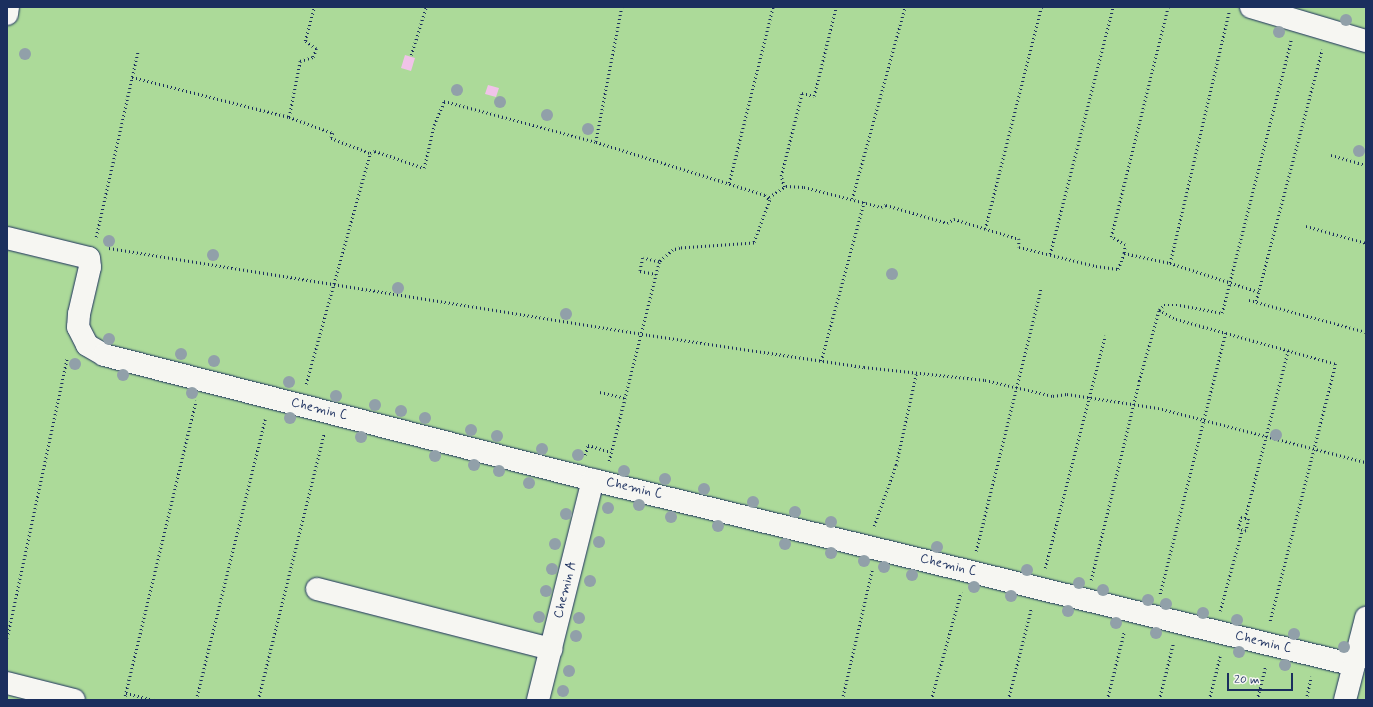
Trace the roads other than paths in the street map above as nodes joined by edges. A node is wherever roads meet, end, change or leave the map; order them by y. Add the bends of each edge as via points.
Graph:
1 (8, 7) edge
2 (1251, 7) edge
3 (7, 14) edge
4 (1366, 41) edge
5 (7, 238) edge
6 (601, 473) junction
7 (317, 589) dead end
8 (1366, 618) edge
9 (551, 649) junction
10 (1354, 665) junction
11 (7, 683) edge
12 (74, 700) edge
13 (538, 700) edge
14 (1345, 700) edge

1 - 3 lane
2 - 4 lane
5 - 6 lane, Chemin C via 88,258 90,267 78,327 83,340 98,353
6 - 9 lane, Chemin A
6 - 10 lane, Chemin C
7 - 9 lane
8 - 10 lane
9 - 13 lane, Chemin A
10 - 14 lane
11 - 12 lane

